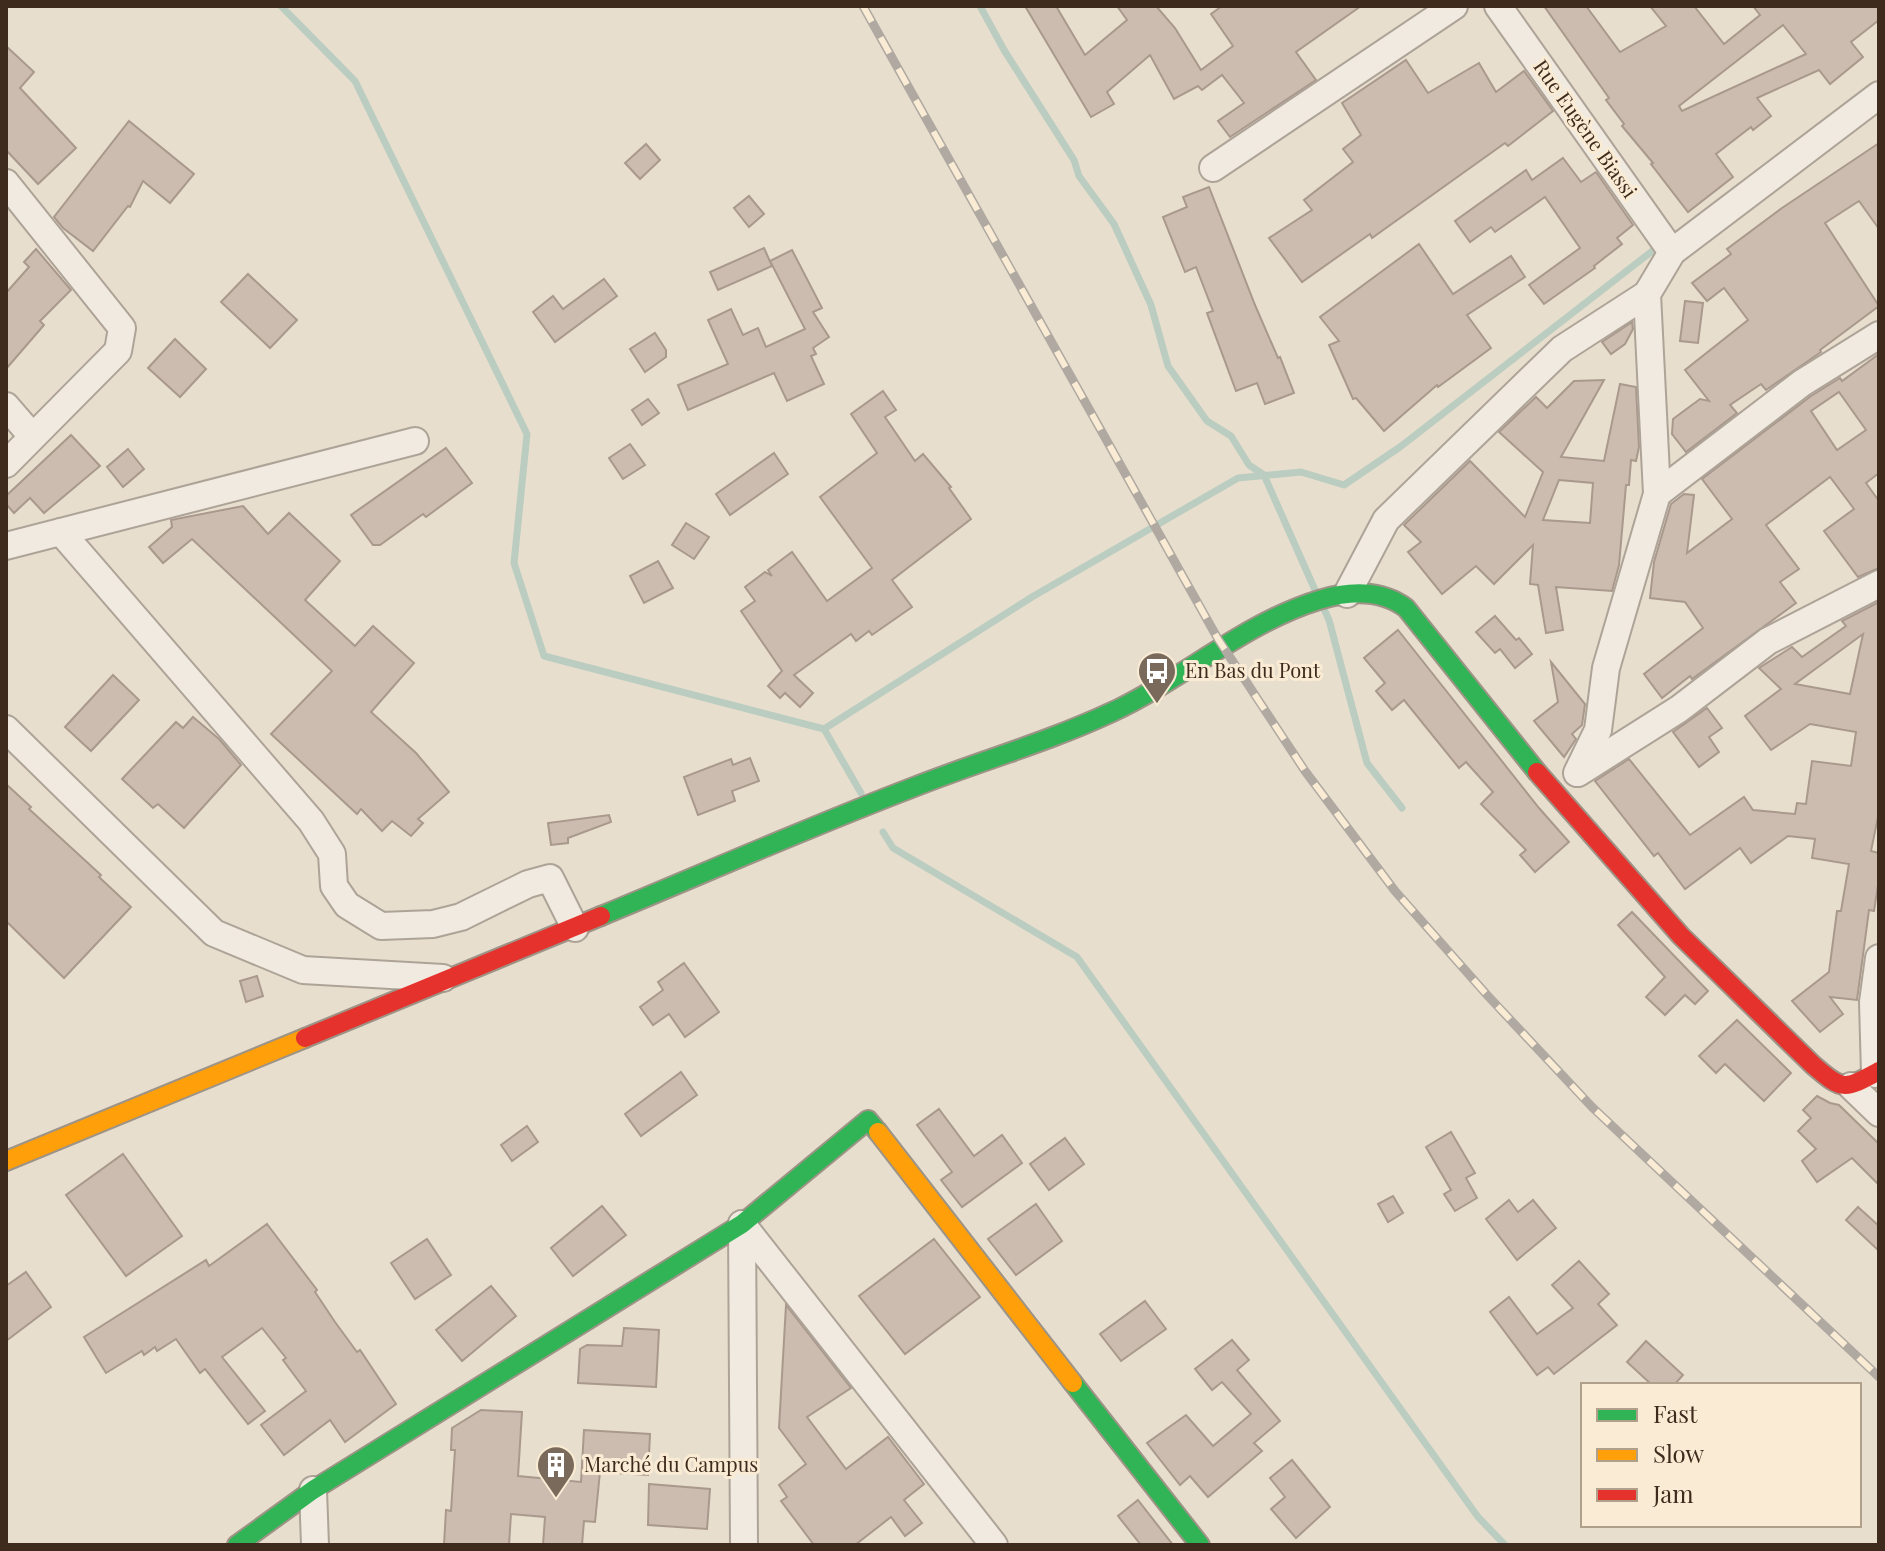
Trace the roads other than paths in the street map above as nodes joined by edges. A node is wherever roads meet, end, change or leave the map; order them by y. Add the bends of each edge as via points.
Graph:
1 (1454, 6) edge
2 (1498, 6) edge
3 (1879, 95) edge
4 (1213, 168) dead end
5 (6, 183) edge
6 (1672, 252) junction
7 (1647, 294) junction
8 (1879, 335) edge
9 (6, 406) edge
10 (32, 436) junction
11 (415, 441) dead end
12 (6, 464) edge
13 (1657, 494) junction
14 (61, 532) junction
15 (6, 546) edge
16 (1879, 584) edge
17 (1347, 594) junction
18 (6, 729) edge
19 (1577, 773) junction
20 (1555, 795) junction
21 (575, 928) junction
22 (1879, 958) edge
23 (446, 979) junction
24 (1877, 1072) edge
25 (1851, 1086) junction
26 (1879, 1113) edge
27 (6, 1161) edge
28 (742, 1224) junction
29 (313, 1490) junction
30 (237, 1545) edge
31 (315, 1545) edge
32 (744, 1545) edge
33 (994, 1545) edge
34 (1200, 1545) edge

1 - 4 street
2 - 6 street, Rue Eugène Biassi
3 - 6 street
5 - 10 street via 122,328 118,351
6 - 7 street
7 - 13 street
7 - 17 street via 1562,349 1396,509
8 - 13 street via 1802,383
9 - 10 street
10 - 12 street
11 - 14 street
13 - 19 street via 1606,668 1598,730
14 - 15 street
14 - 21 street via 311,821 332,854 334,886 347,905 381,926 433,924 550,878
16 - 19 street via 1768,641 1679,709
17 - 20 street via 1398,603 1421,625
17 - 21 street via 1278,617 1139,699 1066,732 913,787
18 - 23 street via 214,933 303,970
19 - 20 street
20 - 25 street via 1747,1001 1834,1083
21 - 23 street
22 - 24 street via 1873,1002
23 - 27 street
24 - 25 street
25 - 26 street
28 - 29 street
28 - 32 street
28 - 33 street
28 - 34 street via 868,1120
29 - 30 street
29 - 31 street

